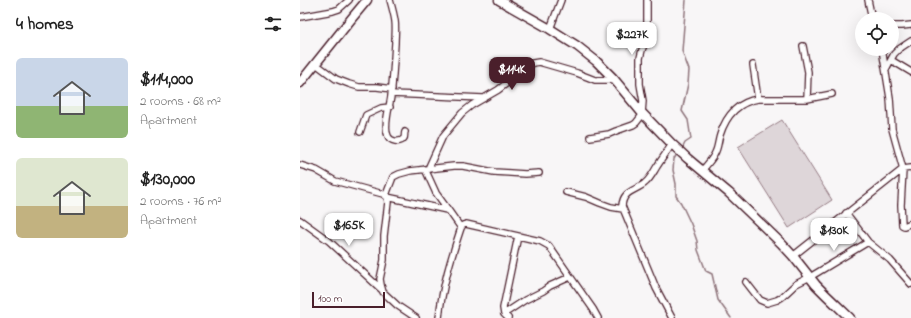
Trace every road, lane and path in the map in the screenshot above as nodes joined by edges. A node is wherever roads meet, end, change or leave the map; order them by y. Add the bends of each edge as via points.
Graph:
1 (349, 0) edge
2 (367, 0) edge
3 (390, 0) edge
4 (499, 0) edge
5 (561, 0) edge
6 (646, 0) edge
7 (868, 0) edge
8 (871, 12) edge
9 (300, 17) edge
10 (911, 25) edge
11 (899, 26) edge
12 (550, 28) junction
13 (911, 41) edge
14 (803, 46) dead end
15 (883, 56) edge
16 (890, 60) junction
17 (316, 64) junction
18 (753, 65) dead end
19 (886, 70) junction
20 (911, 72) edge
21 (613, 78) junction
22 (300, 83) edge
23 (392, 92) junction
24 (832, 94) dead end
25 (484, 98) junction
26 (758, 99) junction
27 (807, 99) junction
28 (390, 107) junction
29 (642, 114) junction
30 (360, 132) dead end
31 (405, 132) dead end
32 (590, 137) dead end
33 (672, 144) junction
34 (300, 165) edge
35 (911, 168) edge
36 (427, 169) junction
37 (903, 169) junction
38 (702, 171) junction
39 (539, 173) dead end
40 (566, 192) dead end
41 (387, 196) junction
42 (623, 209) junction
43 (449, 211) junction
44 (846, 213) junction
45 (300, 220) edge
46 (911, 223) edge
47 (461, 228) junction
48 (518, 236) junction
49 (868, 242) junction
50 (793, 256) junction
51 (570, 277) junction
52 (810, 277) junction
53 (746, 282) dead end
54 (911, 284) edge
55 (383, 292) junction
56 (506, 316) edge
57 (416, 318) edge
58 (439, 318) edge
59 (598, 318) edge
60 (672, 318) edge
61 (850, 318) edge

1 - 9 street via 340,9
2 - 17 street
3 - 23 street via 395,31
4 - 12 street
5 - 12 street
6 - 29 street via 647,23 640,58
7 - 8 street
10 - 11 street
12 - 21 street via 588,54
13 - 16 street
14 - 27 street via 808,72
15 - 19 street
16 - 19 street
16 - 20 street
17 - 22 street
17 - 23 street via 336,79 349,84 377,87
18 - 26 street
19 - 37 street via 892,128
21 - 25 street via 595,80 536,62
21 - 29 street
23 - 25 street
23 - 28 street
24 - 27 street
25 - 36 street via 462,113 448,129
26 - 27 street
26 - 38 street via 746,102 730,114 715,154
28 - 30 street via 366,115
28 - 31 street via 387,120 388,136 401,141
29 - 32 street via 633,125 602,136
29 - 33 street
33 - 38 street
33 - 42 street via 649,180 626,195 622,202
34 - 41 street via 316,170 335,181
35 - 37 street
36 - 39 street via 463,166 494,172
36 - 41 street via 396,175
36 - 43 street via 436,193
37 - 44 street
37 - 46 street via 902,225
38 - 50 street via 729,193
40 - 42 street
41 - 43 street
41 - 55 street via 384,260 380,279
42 - 60 street via 656,288
43 - 47 street
44 - 49 street
44 - 50 street
45 - 55 street via 338,249
47 - 48 street via 463,225 470,225
47 - 58 street via 449,266
48 - 51 street via 549,246
48 - 56 street via 503,308
49 - 52 street
49 - 54 street via 890,260
50 - 52 street
51 - 56 street via 525,300
51 - 59 street
52 - 53 street via 796,284 782,297 767,303 757,298
52 - 61 street
55 - 57 street

